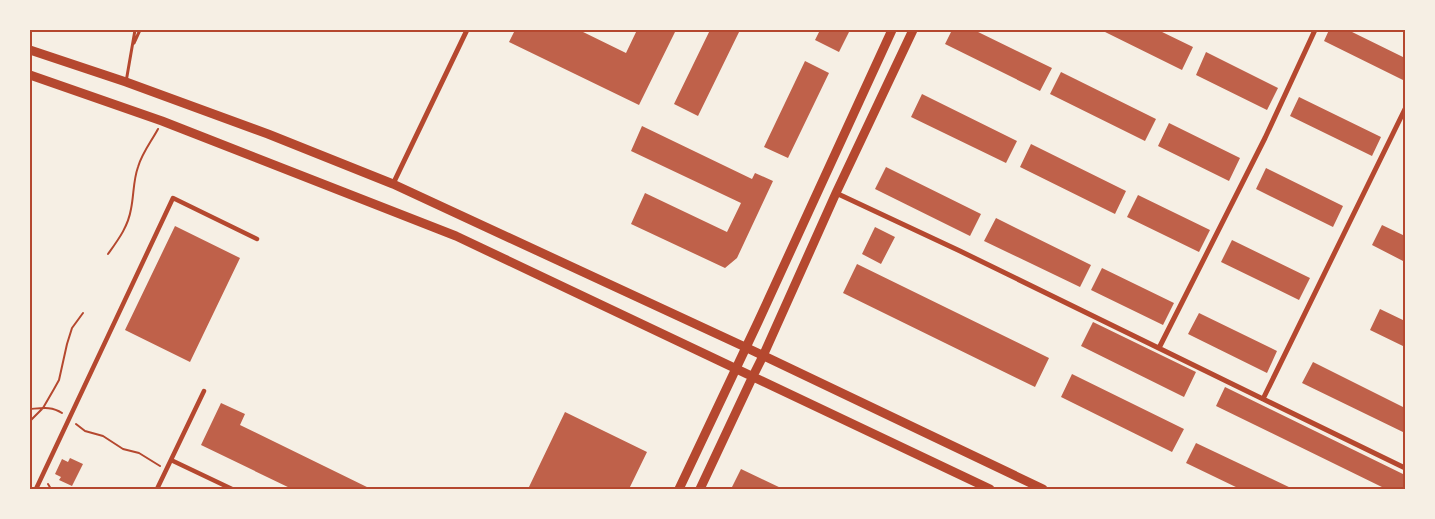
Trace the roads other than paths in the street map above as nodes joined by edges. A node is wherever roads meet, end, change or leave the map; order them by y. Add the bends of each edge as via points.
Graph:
1 (135, 30) edge
2 (140, 30) edge
3 (467, 30) edge
4 (892, 30) edge
5 (912, 30) edge
6 (1315, 30) edge
7 (132, 47) junction
8 (30, 50) edge
9 (30, 75) edge
10 (126, 82) junction
11 (1405, 109) edge
12 (393, 184) junction
13 (836, 193) junction
14 (256, 239) dead end
15 (746, 347) junction
16 (1159, 348) junction
17 (763, 356) junction
18 (735, 368) junction
19 (753, 376) junction
20 (204, 392) dead end
21 (1263, 399) junction
22 (171, 460) junction
23 (1405, 468) edge
24 (36, 489) edge
25 (157, 489) edge
26 (232, 489) edge
27 (679, 489) edge
28 (700, 489) edge
29 (990, 489) edge
30 (1043, 489) edge

1 - 7 lane
2 - 7 lane
3 - 12 street
4 - 15 main road
5 - 13 main road
6 - 16 street via 1265,138
7 - 10 lane
8 - 10 main road
9 - 18 main road via 162,121 456,236
10 - 12 main road
11 - 21 street
12 - 15 main road
13 - 16 street
13 - 17 main road
14 - 24 street via 173,198
15 - 17 main road
15 - 18 main road
16 - 21 street
17 - 19 main road
17 - 30 main road
18 - 19 main road
18 - 27 main road
19 - 28 main road
19 - 29 main road
20 - 22 street
21 - 23 street
22 - 25 street
22 - 26 street

